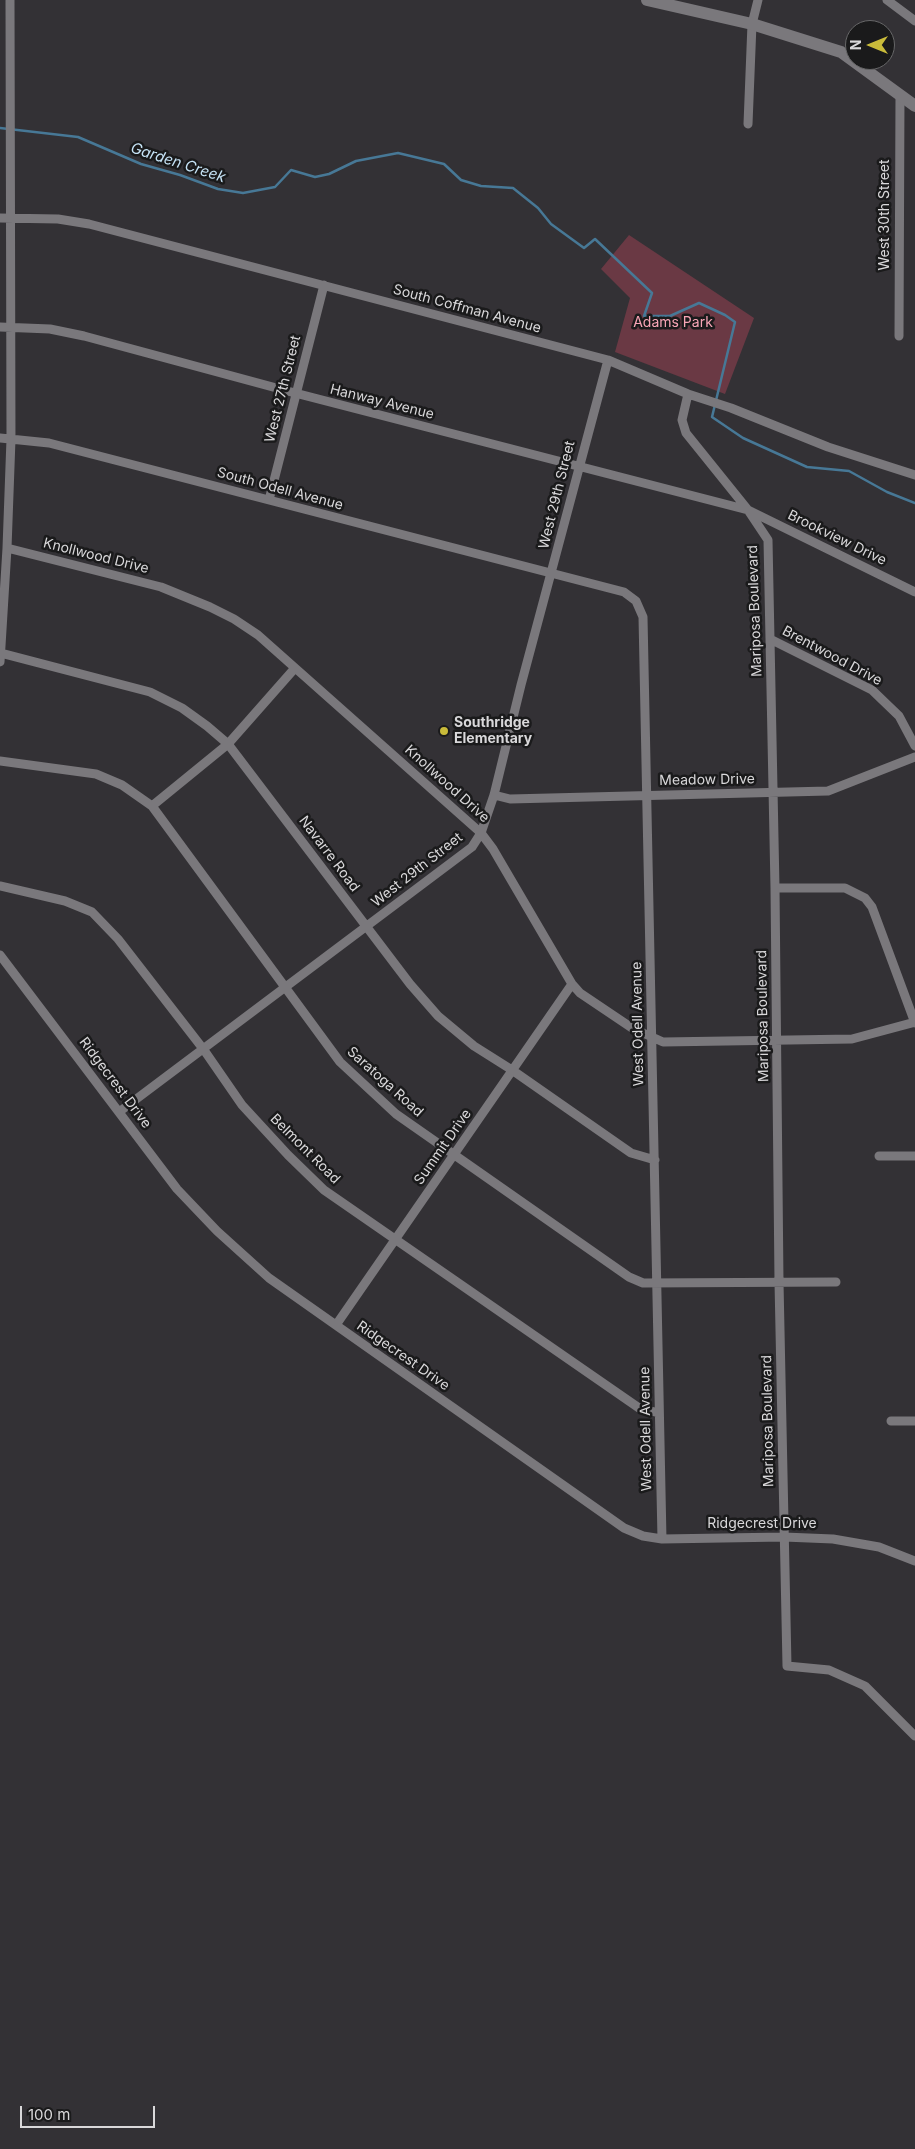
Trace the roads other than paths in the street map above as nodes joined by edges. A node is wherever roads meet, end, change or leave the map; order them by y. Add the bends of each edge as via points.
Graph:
1 (10, 0) edge
2 (647, 0) edge
3 (758, 0) edge
4 (887, 0) edge
5 (915, 21) edge
6 (752, 24) junction
7 (900, 95) junction
8 (915, 106) edge
9 (748, 124) dead end
10 (4, 218) edge
11 (324, 285) junction
12 (5, 328) edge
13 (899, 336) dead end
14 (608, 360) junction
15 (295, 394) junction
16 (688, 394) junction
17 (0, 438) edge
18 (11, 439) junction
19 (578, 466) junction
20 (915, 475) edge
21 (269, 500) junction
22 (748, 510) junction
23 (7, 548) junction
24 (551, 573) junction
25 (915, 592) edge
26 (770, 639) junction
27 (1, 653) edge
28 (0, 662) edge
29 (295, 668) junction
30 (228, 744) junction
31 (915, 746) edge
32 (915, 758) edge
33 (0, 761) edge
34 (773, 793) junction
35 (494, 795) junction
36 (647, 795) junction
37 (152, 806) junction
38 (481, 833) junction
39 (0, 886) edge
40 (775, 888) junction
41 (368, 927) junction
42 (0, 955) edge
43 (572, 984) junction
44 (284, 987) junction
45 (915, 1022) edge
46 (652, 1037) junction
47 (777, 1040) junction
48 (204, 1050) junction
49 (512, 1070) junction
50 (120, 1112) junction
51 (453, 1156) junction
52 (880, 1156) dead end
53 (915, 1156) edge
54 (655, 1160) junction
55 (395, 1240) junction
56 (658, 1282) junction
57 (779, 1282) junction
58 (836, 1282) dead end
59 (336, 1325) junction
60 (659, 1413) junction
61 (892, 1421) dead end
62 (915, 1421) edge
63 (784, 1536) junction
64 (662, 1539) junction
65 (915, 1561) edge
66 (915, 1736) edge

1 - 10 street via 10,148
2 - 6 main road
3 - 6 street
4 - 5 street
6 - 7 main road via 841,52
6 - 9 street
7 - 8 main road
7 - 13 street, West 30th Street
10 - 11 street, South Coffman Avenue via 58,219 89,224
10 - 12 street
11 - 14 street, South Coffman Avenue
11 - 15 street, West 27th Street
12 - 15 street, Hanway Avenue via 50,329 84,336
12 - 18 street
14 - 16 street, South Coffman Avenue
14 - 19 street, West 29th Street
15 - 19 street, Hanway Avenue
15 - 21 street, West 27th Street
16 - 20 street, South Coffman Avenue via 828,447
16 - 22 street, Mariposa Boulevard via 682,420 686,433
17 - 18 street, South Odell Avenue
18 - 21 street, South Odell Avenue via 49,443
18 - 23 street
19 - 22 street, Hanway Avenue
19 - 24 street, West 29th Street
21 - 24 street, South Odell Avenue
22 - 25 street, Brookview Drive
22 - 26 street, Mariposa Boulevard via 768,540
23 - 27 street
23 - 29 street, Knollwood Drive via 161,587 188,597 242,624
24 - 35 street, West 29th Street
24 - 36 street, West Odell Avenue via 624,592 636,601 643,617
26 - 31 street, Brentwood Drive via 872,690 900,716
26 - 34 street, Mariposa Boulevard
27 - 28 street
27 - 30 street, Navarre Road via 150,692 182,708
29 - 30 street
29 - 38 street, Knollwood Drive
30 - 37 street
30 - 41 street, Navarre Road
32 - 34 street, Meadow Drive via 828,791
33 - 37 street, Saratoga Road via 96,774 122,785
34 - 36 street, Meadow Drive
34 - 40 street, Mariposa Boulevard
35 - 36 street, Meadow Drive via 510,799
35 - 38 street, West 29th Street
36 - 46 street, West Odell Avenue
37 - 44 street, Saratoga Road
38 - 41 street, West 29th Street via 472,847
38 - 43 street, Knollwood Drive
39 - 48 street, Belmont Road via 64,900 92,912 118,938
40 - 45 street via 845,888 865,898 872,907
40 - 47 street, Mariposa Boulevard
41 - 44 street, West 29th Street
41 - 49 street, Navarre Road via 438,1016 474,1046
42 - 50 street, Ridgecrest Drive
43 - 46 street, Knollwood Drive via 580,993 625,1023
43 - 49 street, Summit Drive
44 - 48 street, West 29th Street
44 - 51 street, Saratoga Road via 340,1062 396,1114
45 - 47 street, Knollwood Drive via 852,1039
46 - 47 street, Knollwood Drive via 664,1042
46 - 54 street, West Odell Avenue
47 - 57 street, Mariposa Boulevard
48 - 50 street, West 29th Street
48 - 55 street, Belmont Road via 242,1105 288,1155 324,1190
49 - 51 street, Summit Drive
49 - 54 street, Navarre Road via 631,1153
50 - 59 street, Ridgecrest Drive via 177,1189 217,1232 269,1278
51 - 55 street, Summit Drive
51 - 56 street, Saratoga Road via 629,1277 643,1283
52 - 53 street
54 - 56 street, West Odell Avenue
55 - 59 street, Summit Drive
55 - 60 street, Belmont Road via 639,1408
56 - 57 street, Saratoga Road
56 - 60 street, West Odell Avenue
57 - 58 street, Saratoga Road
57 - 63 street, Mariposa Boulevard
59 - 64 street, Ridgecrest Drive via 624,1528
60 - 64 street, West Odell Avenue
61 - 62 street
63 - 64 street, Ridgecrest Drive
63 - 65 street, Ridgecrest Drive via 833,1539 879,1547
63 - 66 street, Mariposa Boulevard via 787,1666 829,1670 865,1686

